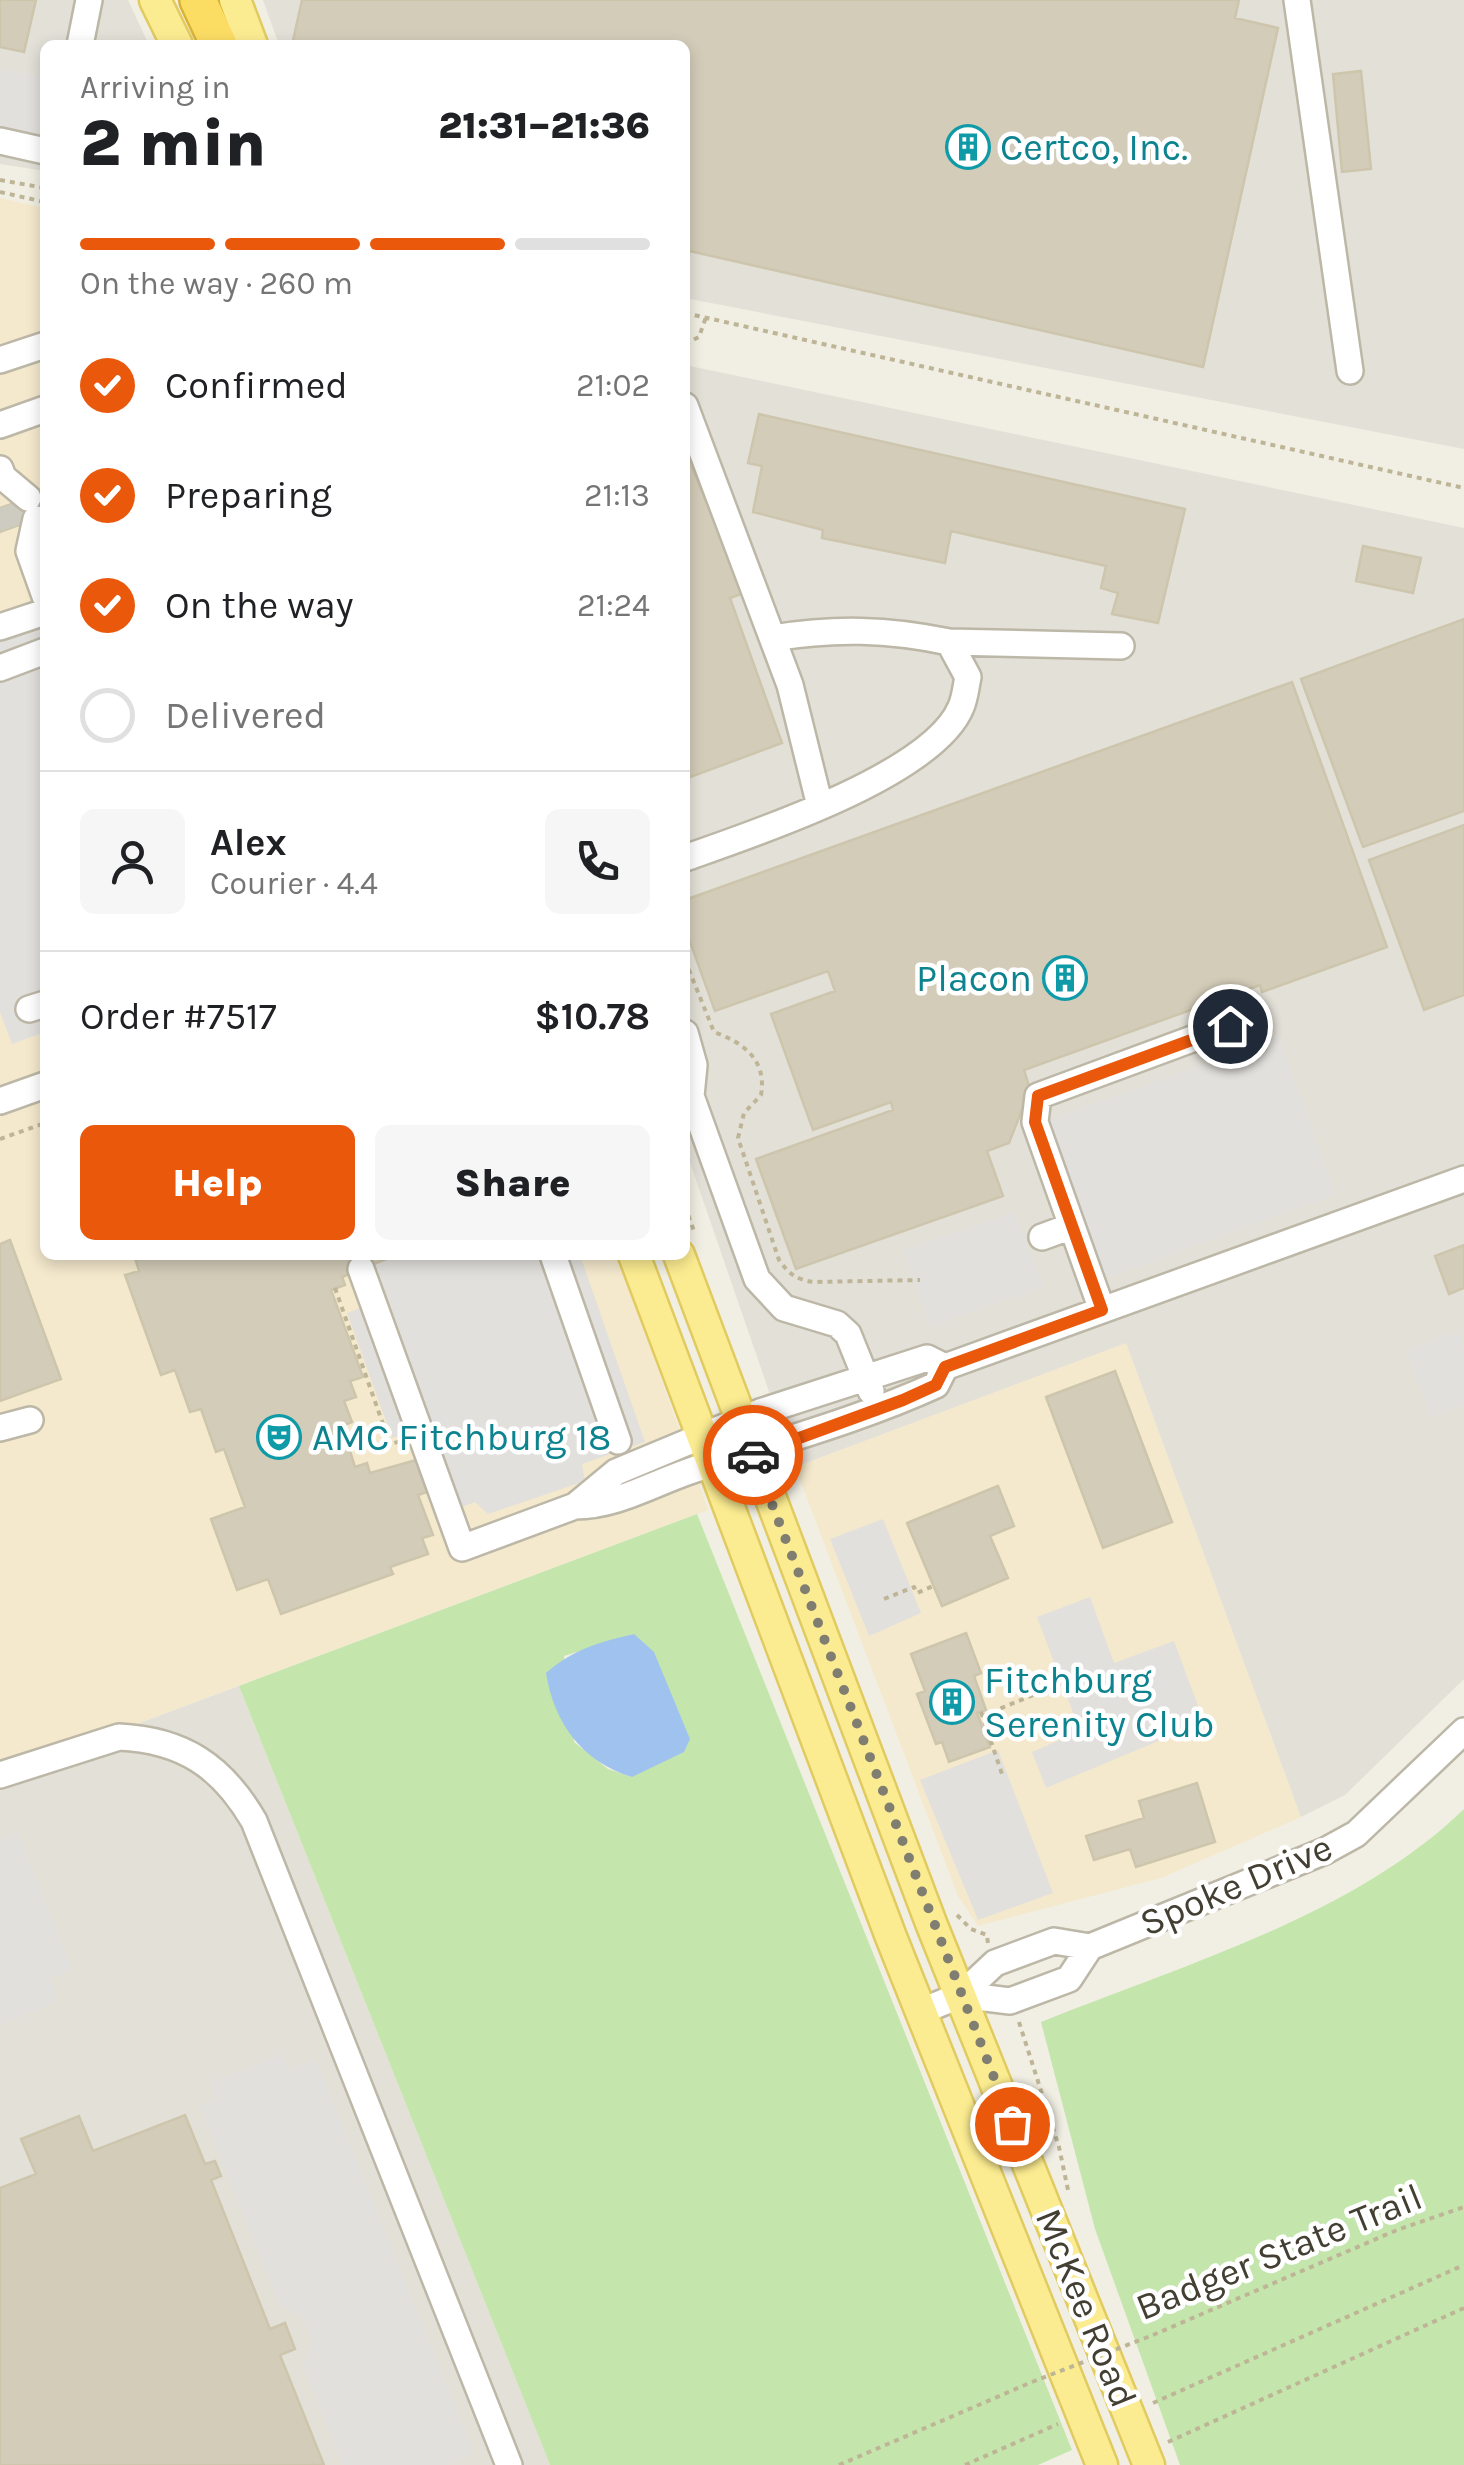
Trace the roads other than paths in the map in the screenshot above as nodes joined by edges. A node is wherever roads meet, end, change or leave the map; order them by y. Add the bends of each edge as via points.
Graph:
1 (89, 0) edge
2 (155, 0) edge
3 (198, 0) edge
4 (235, 0) edge
5 (1297, 0) edge
6 (81, 40) edge
7 (175, 40) edge
8 (216, 40) edge
9 (250, 40) edge
10 (0, 141) edge
11 (40, 150) edge
12 (40, 347) edge
13 (0, 360) edge
14 (1350, 371) dead end
15 (40, 412) edge
16 (690, 419) edge
17 (0, 425) edge
18 (1, 473) edge
19 (40, 582) edge
20 (40, 614) edge
21 (0, 628) edge
22 (772, 638) junction
23 (949, 642) junction
24 (1121, 646) dead end
25 (40, 654) edge
26 (0, 668) edge
27 (820, 806) junction
28 (690, 856) edge
29 (1254, 1042) dead end
30 (690, 1051) edge
31 (40, 1087) edge
32 (690, 1096) edge
33 (690, 1096) edge
34 (0, 1101) edge
35 (1464, 1179) edge
36 (1072, 1226) junction
37 (1042, 1237) dead end
38 (555, 1260) edge
39 (636, 1260) edge
40 (681, 1260) edge
41 (361, 1269) dead end
42 (1102, 1310) junction
43 (945, 1367) junction
44 (866, 1375) junction
45 (878, 1410) junction
46 (30, 1420) dead end
47 (740, 1421) junction
48 (0, 1428) edge
49 (618, 1441) dead end
50 (705, 1451) junction
51 (752, 1452) junction
52 (1464, 1731) edge
53 (0, 1775) edge
54 (1090, 1948) junction
55 (961, 1995) junction
56 (922, 2010) junction
57 (1147, 2459) edge
58 (509, 2465) edge
59 (1102, 2465) edge

1 - 6 street
2 - 7 main road
3 - 8 highway
4 - 9 main road
5 - 14 street
10 - 11 street
12 - 13 street
15 - 17 street
16 - 22 street
18 - 19 street via 21,513
20 - 21 street
22 - 23 street via 893,630
22 - 27 street
23 - 24 street
23 - 27 street via 968,677 961,710 928,747 858,792
25 - 26 street
27 - 28 street
29 - 36 street via 1249,1032 1230,1026 1038,1096 1035,1122
30 - 33 street
31 - 34 street
32 - 44 street via 757,1278 784,1308 837,1324
35 - 42 street
36 - 37 street
36 - 42 street
38 - 49 street
39 - 50 main road, McKee Road
40 - 47 main road, McKee Road
41 - 50 street via 462,1548 575,1506 616,1472
42 - 43 street
43 - 44 street via 927,1358
43 - 45 street via 936,1385
44 - 45 street
44 - 47 street
45 - 51 street
46 - 48 street
47 - 50 street
47 - 51 main road, McKee Road
50 - 51 street
50 - 56 main road, McKee Road
51 - 55 main road, McKee Road
52 - 54 street, Spoke Drive via 1356,1834
53 - 58 street via 119,1737 137,1738 194,1753 240,1796
54 - 55 street, Spoke Drive via 1054,1941 995,1963
54 - 55 street, Spoke Drive via 1069,1979 1010,2000
55 - 56 street, Spoke Drive
55 - 57 main road, McKee Road
56 - 59 main road, McKee Road

